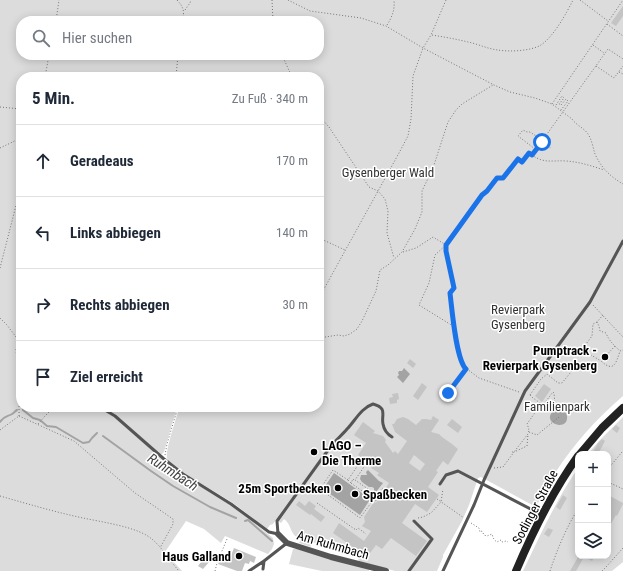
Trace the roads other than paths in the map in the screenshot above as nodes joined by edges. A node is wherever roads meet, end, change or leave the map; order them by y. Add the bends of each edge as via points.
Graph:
1 (623, 241) edge
2 (623, 408) edge
3 (108, 412) edge
4 (392, 437) dead end
5 (582, 451) edge
6 (575, 461) edge
7 (440, 484) road end
8 (482, 484) junction
9 (542, 515) junction
10 (414, 521) road end
11 (278, 534) junction
12 (286, 543) junction
13 (264, 562) junction
14 (263, 569) dead end
15 (249, 571) edge
16 (386, 571) edge
17 (409, 571) edge
18 (443, 571) edge
19 (516, 571) edge

1 - 8 lane via 590,302 528,386
2 - 5 main road, Sodinger Straße
3 - 11 lane via 183,474 269,532
4 - 11 lane via 386,433 382,423 381,408 373,404 365,408 331,446 291,502 278,521
6 - 9 main road, Sodinger Straße
7 - 8 lane via 446,475 458,471
8 - 9 lane
8 - 18 lane
9 - 19 main road, Sodinger Straße
10 - 17 lane via 432,539
11 - 12 street, Am Ruhmbach
12 - 13 lane
12 - 16 street, Am Ruhmbach
13 - 14 lane
13 - 15 lane

